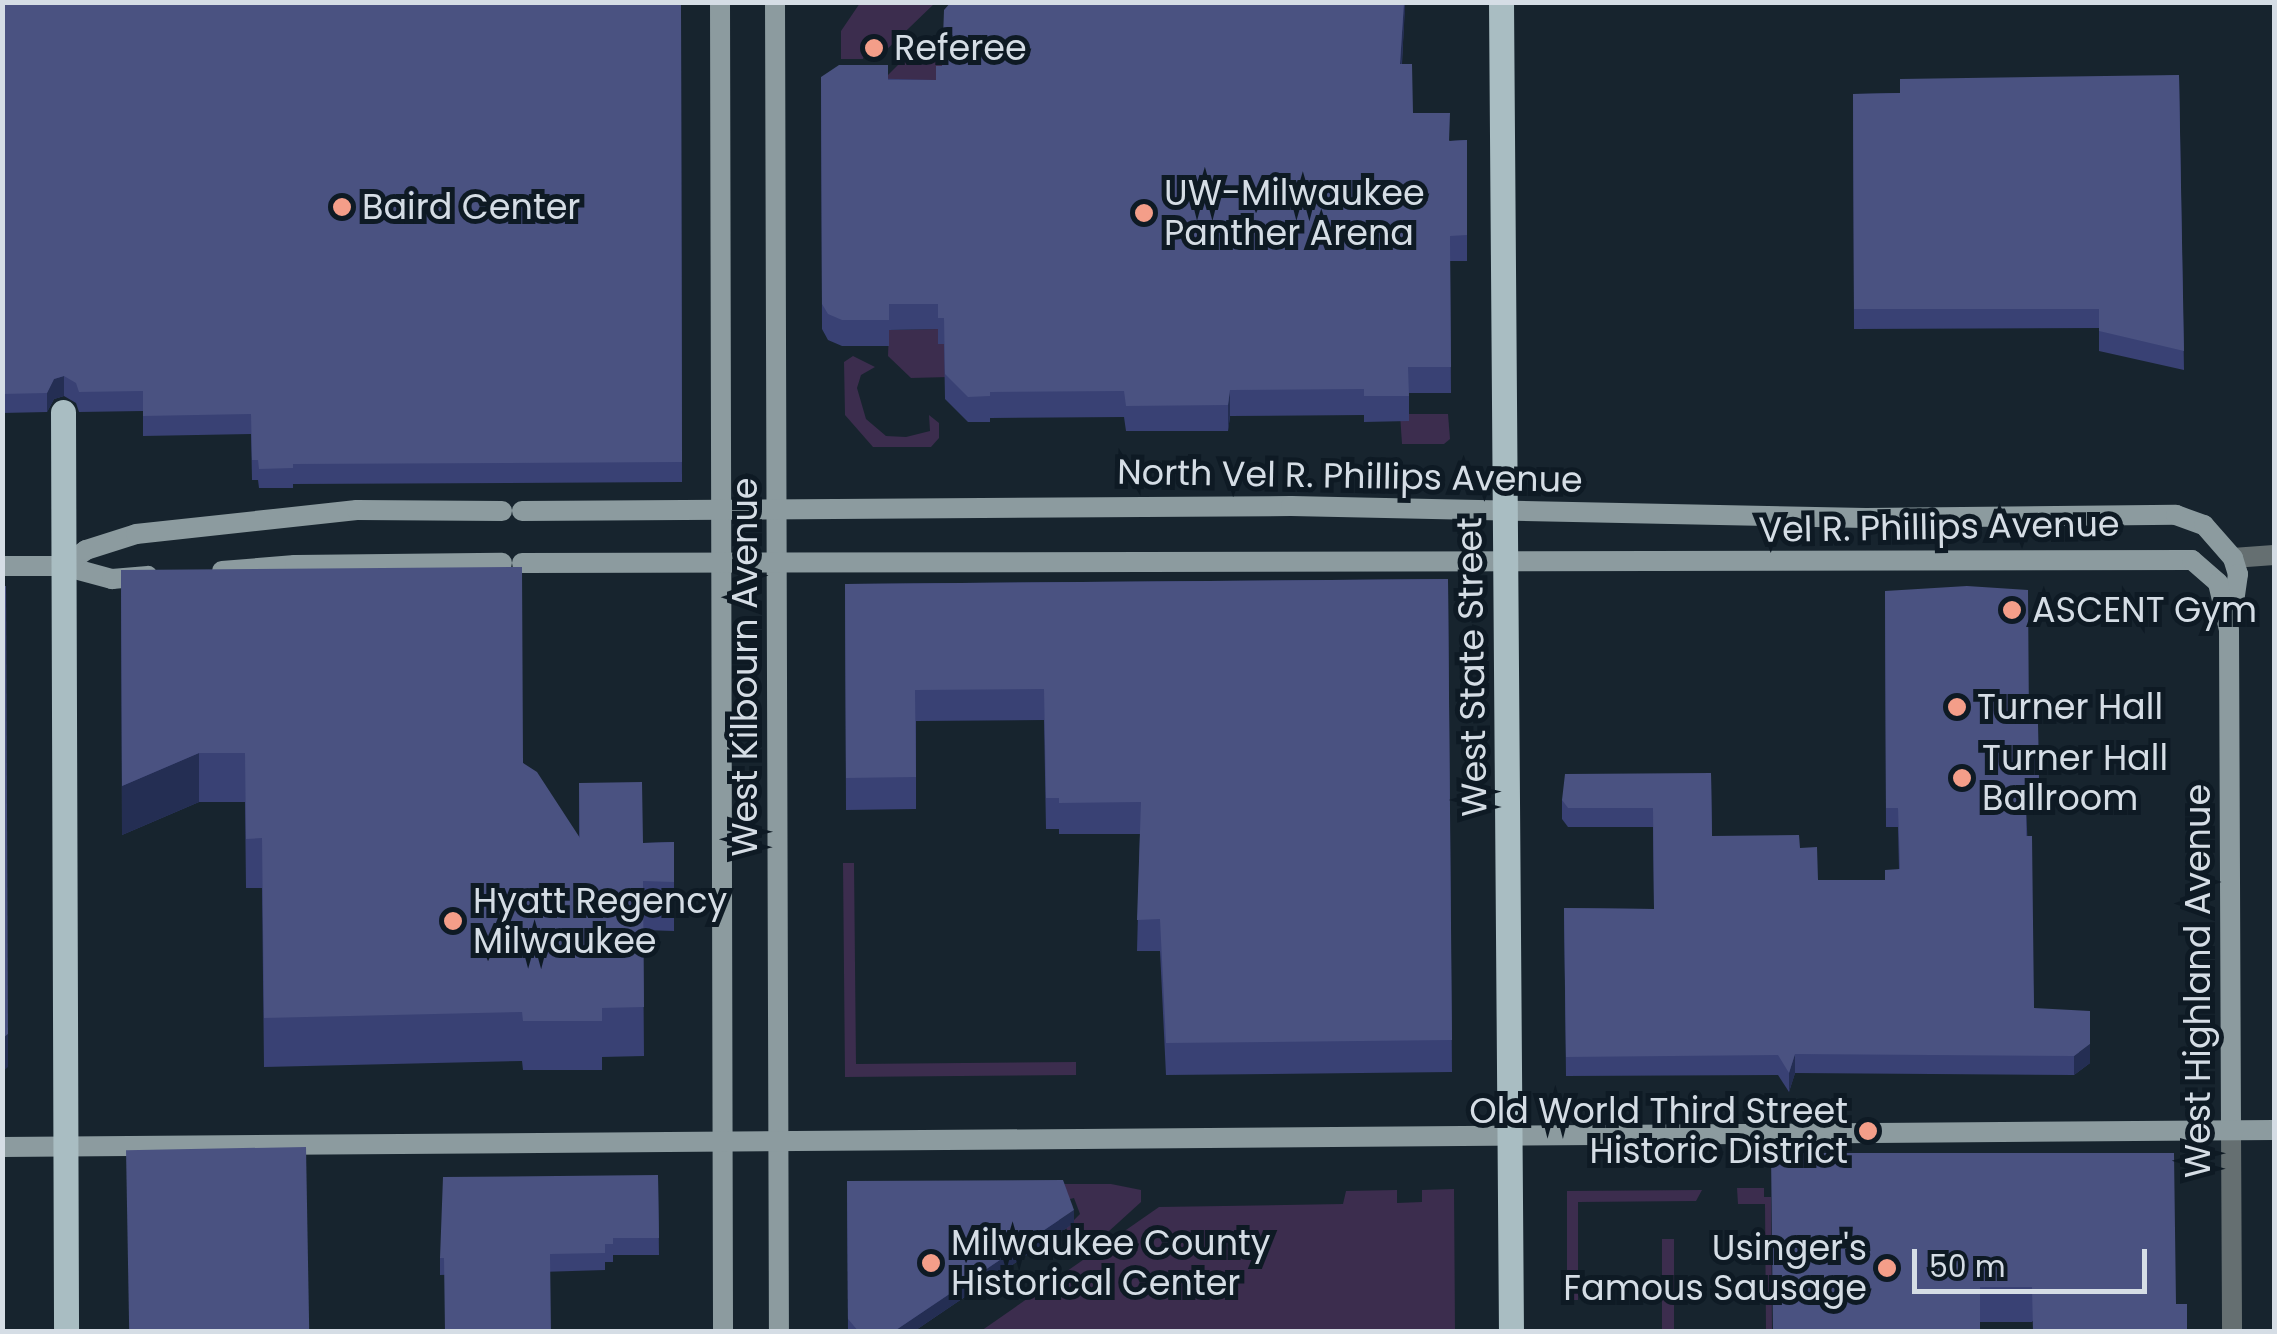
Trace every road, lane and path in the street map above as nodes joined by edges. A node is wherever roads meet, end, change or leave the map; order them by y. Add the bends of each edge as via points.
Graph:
1 (720, 2) edge
2 (774, 2) edge
3 (1501, 2) edge
4 (62, 412) dead end
5 (777, 507) junction
6 (722, 508) junction
7 (1505, 510) junction
8 (2274, 555) edge
9 (2174, 557) joint
10 (2233, 558) junction
11 (722, 562) junction
12 (777, 562) junction
13 (1507, 564) junction
14 (2, 566) edge
15 (64, 566) junction
16 (204, 572) edge
17 (167, 575) edge
18 (2229, 630) junction
19 (2231, 1130) junction
20 (2274, 1130) edge
21 (1510, 1132) junction
22 (779, 1143) junction
23 (723, 1144) junction
24 (2, 1146) edge
25 (66, 1146) junction
26 (66, 1332) edge
27 (724, 1332) edge
28 (779, 1332) edge
29 (1510, 1332) edge
30 (2232, 1332) edge

1 - 6 street, West Kilbourn Avenue
2 - 5 street, West Kilbourn Avenue
3 - 7 main road, West State Street
4 - 15 main road
5 - 6 street, North Vel R. Phillips Avenue
5 - 7 street, North Vel R. Phillips Avenue
5 - 12 street, West Kilbourn Avenue
6 - 11 street, West Kilbourn Avenue
6 - 15 street, North Vel R. Phillips Avenue via 357,510 136,534 86,550
7 - 10 street, North Vel R. Phillips Avenue via 1866,518 2176,515 2204,525
7 - 13 main road, West State Street
8 - 10 street
9 - 13 street, Vel R. Phillips Avenue
9 - 18 street, West Highland Avenue via 2211,574
10 - 18 street, West Highland Avenue via 2238,574
11 - 12 street
11 - 16 street via 294,565
11 - 23 street, West Kilbourn Avenue
12 - 13 street
12 - 22 street, West Kilbourn Avenue
13 - 21 main road, West State Street
14 - 15 street, North Vel R. Phillips Avenue
15 - 17 street, North Vel R. Phillips Avenue via 112,579
15 - 25 main road
18 - 19 street, West Highland Avenue
19 - 20 street
19 - 21 street
19 - 30 street, West Highland Avenue
21 - 22 street
21 - 29 main road, West State Street
22 - 23 street
22 - 28 street, West Kilbourn Avenue
23 - 25 street
23 - 27 street, West Kilbourn Avenue
24 - 25 street
25 - 26 main road

